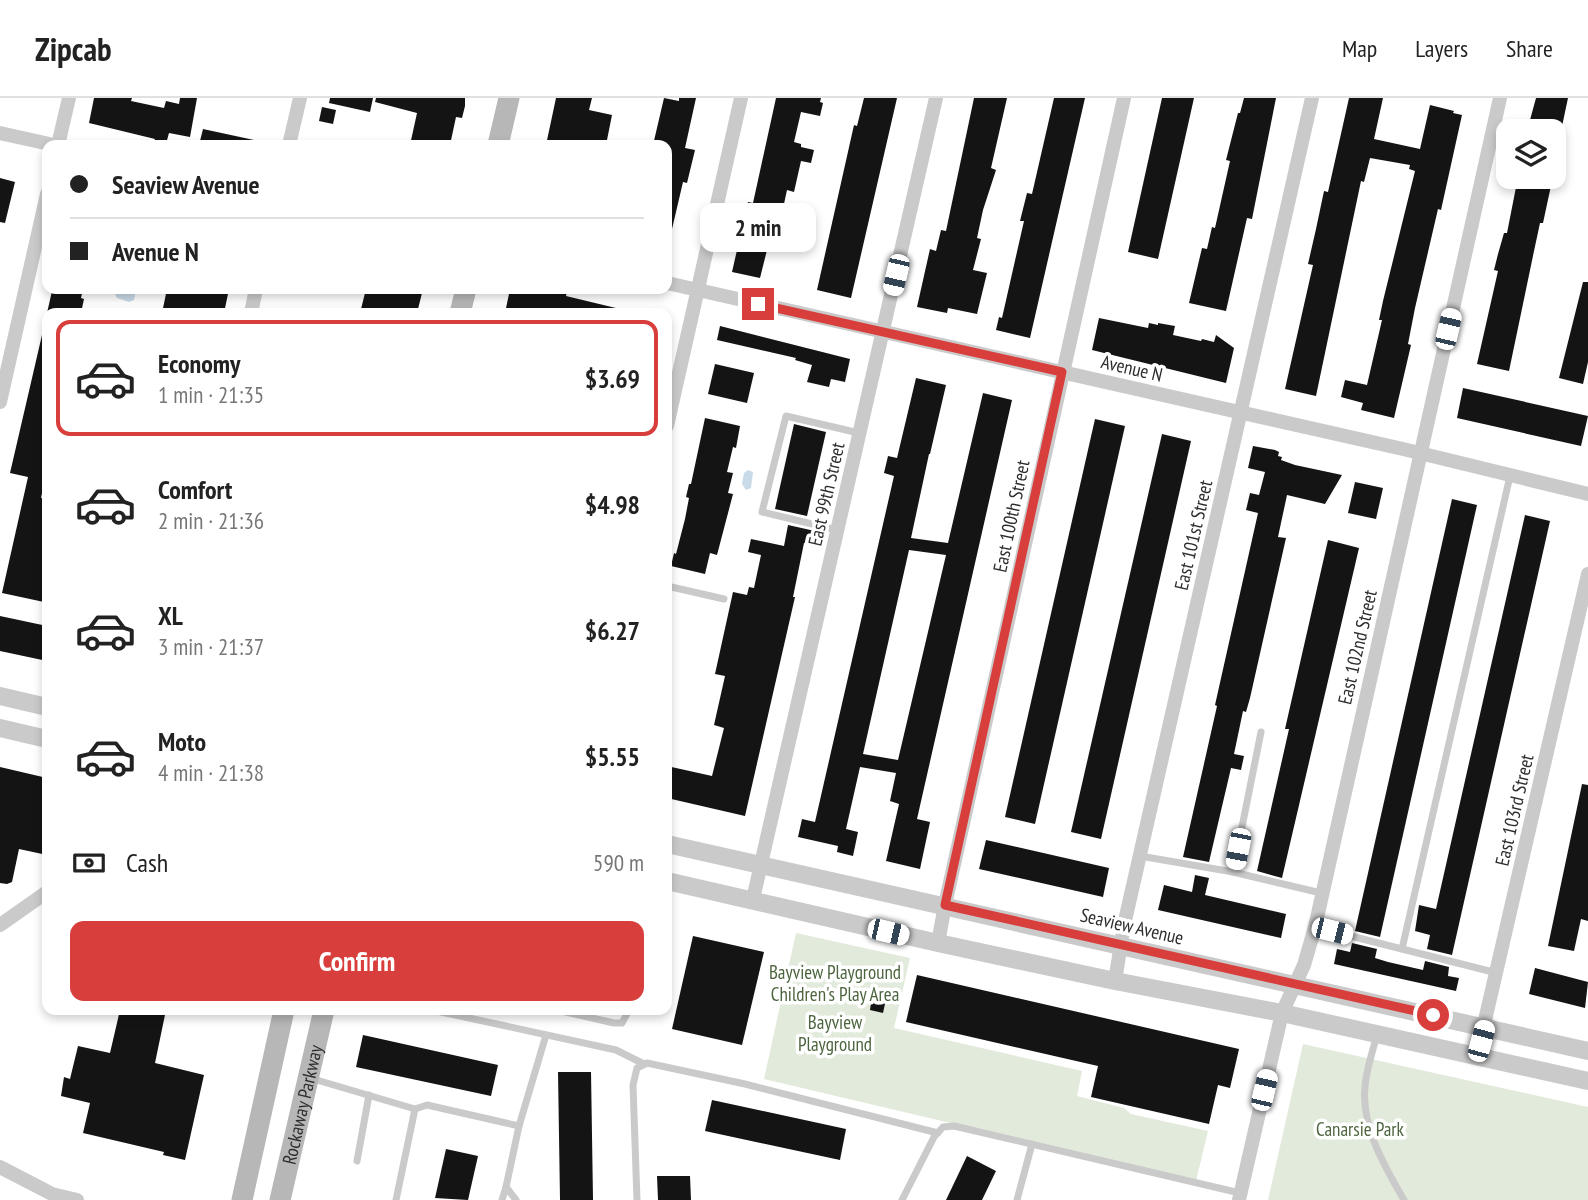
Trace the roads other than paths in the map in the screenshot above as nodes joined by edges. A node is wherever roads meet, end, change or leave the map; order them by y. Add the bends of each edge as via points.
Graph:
1 (69, 98) edge
2 (300, 98) edge
3 (509, 98) edge
4 (741, 98) edge
5 (936, 98) edge
6 (1124, 98) edge
7 (1312, 98) edge
8 (1500, 98) edge
9 (0, 133) edge
10 (57, 140) edge
11 (290, 140) edge
12 (499, 140) edge
13 (42, 142) edge
14 (42, 216) edge
15 (672, 284) edge
16 (698, 290) junction
17 (883, 331) junction
18 (1062, 372) junction
19 (0, 402) edge
20 (672, 404) edge
21 (1241, 413) junction
22 (860, 433) junction
23 (1420, 453) junction
24 (1510, 476) junction
25 (1588, 494) edge
26 (838, 530) junction
27 (1588, 574) edge
28 (672, 587) edge
29 (724, 599) dead end
30 (0, 696) edge
31 (42, 706) edge
32 (0, 728) edge
33 (1261, 732) dead end
34 (42, 738) edge
35 (672, 845) edge
36 (1140, 856) junction
37 (760, 865) junction
38 (1233, 872) junction
39 (672, 882) edge
40 (1321, 892) junction
41 (42, 896) edge
42 (753, 900) junction
43 (945, 905) junction
44 (0, 925) edge
45 (1315, 927) junction
46 (938, 943) junction
47 (1120, 945) junction
48 (1402, 948) junction
49 (1497, 973) junction
50 (1115, 981) junction
51 (1294, 985) junction
52 (1282, 1013) junction
53 (283, 1015) edge
54 (323, 1015) edge
55 (455, 1015) edge
56 (579, 1015) edge
57 (626, 1015) edge
58 (1485, 1027) junction
59 (1378, 1033) junction
60 (546, 1035) junction
61 (1588, 1051) edge
62 (1477, 1055) junction
63 (644, 1065) junction
64 (308, 1077) junction
65 (1588, 1081) edge
66 (369, 1095) junction
67 (415, 1109) junction
68 (519, 1126) junction
69 (938, 1133) junction
70 (1032, 1144) junction
71 (356, 1161) dead end
72 (0, 1167) edge
73 (506, 1187) junction
74 (1239, 1196) edge
75 (51, 1197) edge
76 (77, 1200) edge
77 (242, 1200) edge
78 (280, 1200) edge
79 (396, 1200) edge
80 (502, 1200) edge
81 (516, 1200) edge
82 (637, 1200) edge
83 (902, 1200) edge
84 (1017, 1200) edge
85 (1404, 1200) edge

1 - 10 street
2 - 11 street
3 - 12 main road
4 - 16 street
5 - 17 street, East 99th Street
6 - 18 street, East 100th Street
7 - 21 street, East 101st Street
8 - 23 street, East 102nd Street
9 - 13 street
14 - 19 street
15 - 16 street, Avenue N
16 - 17 street, Avenue N
16 - 20 street
17 - 18 street, Avenue N
17 - 22 street, East 99th Street
18 - 21 street, Avenue N
18 - 43 street, East 100th Street
21 - 23 street, Avenue N
21 - 36 street, East 101st Street
22 - 26 street, East 99th Street
22 - 26 lane via 786,416 762,512
23 - 24 street, Avenue N
23 - 40 street, East 102nd Street
24 - 25 street, Avenue N
24 - 48 lane
26 - 37 street, East 99th Street
27 - 49 street, East 103rd Street
28 - 29 lane
30 - 31 street
32 - 34 street
33 - 38 lane
35 - 37 street, Seaview Avenue
36 - 38 lane
36 - 47 street, East 101st Street
37 - 42 street, East 99th Street
37 - 43 street, Seaview Avenue
38 - 40 lane
39 - 42 street
40 - 45 street, East 102nd Street
41 - 44 street
42 - 46 street
43 - 46 street, East 100th Street
43 - 47 street, Seaview Avenue
45 - 48 lane
45 - 51 street, East 102nd Street
46 - 50 street
47 - 50 street, East 101st Street
47 - 51 street, Seaview Avenue
48 - 49 lane
49 - 58 street, East 103rd Street
50 - 52 street
51 - 52 street, East 102nd Street
51 - 58 street, Seaview Avenue
52 - 59 street
52 - 74 street, East 102nd Street
53 - 77 main road, Rockaway Parkway
54 - 64 main road, Rockaway Parkway
55 - 60 lane
56 - 57 lane via 622,1023
58 - 61 street, Seaview Avenue
58 - 62 street, East 103rd Street
59 - 62 street
59 - 85 lane via 1365,1087 1365,1108 1389,1174
60 - 63 lane via 617,1050
60 - 68 lane
62 - 65 street
63 - 69 lane via 745,1084
63 - 82 lane via 637,1069 633,1085
64 - 66 lane
64 - 78 main road, Rockaway Parkway
66 - 67 lane
66 - 71 lane
67 - 68 lane via 427,1105
67 - 79 lane
68 - 73 lane
69 - 70 lane via 954,1126
69 - 83 lane
70 - 74 lane
70 - 84 lane
72 - 75 street
73 - 80 lane
73 - 81 lane
75 - 76 street

